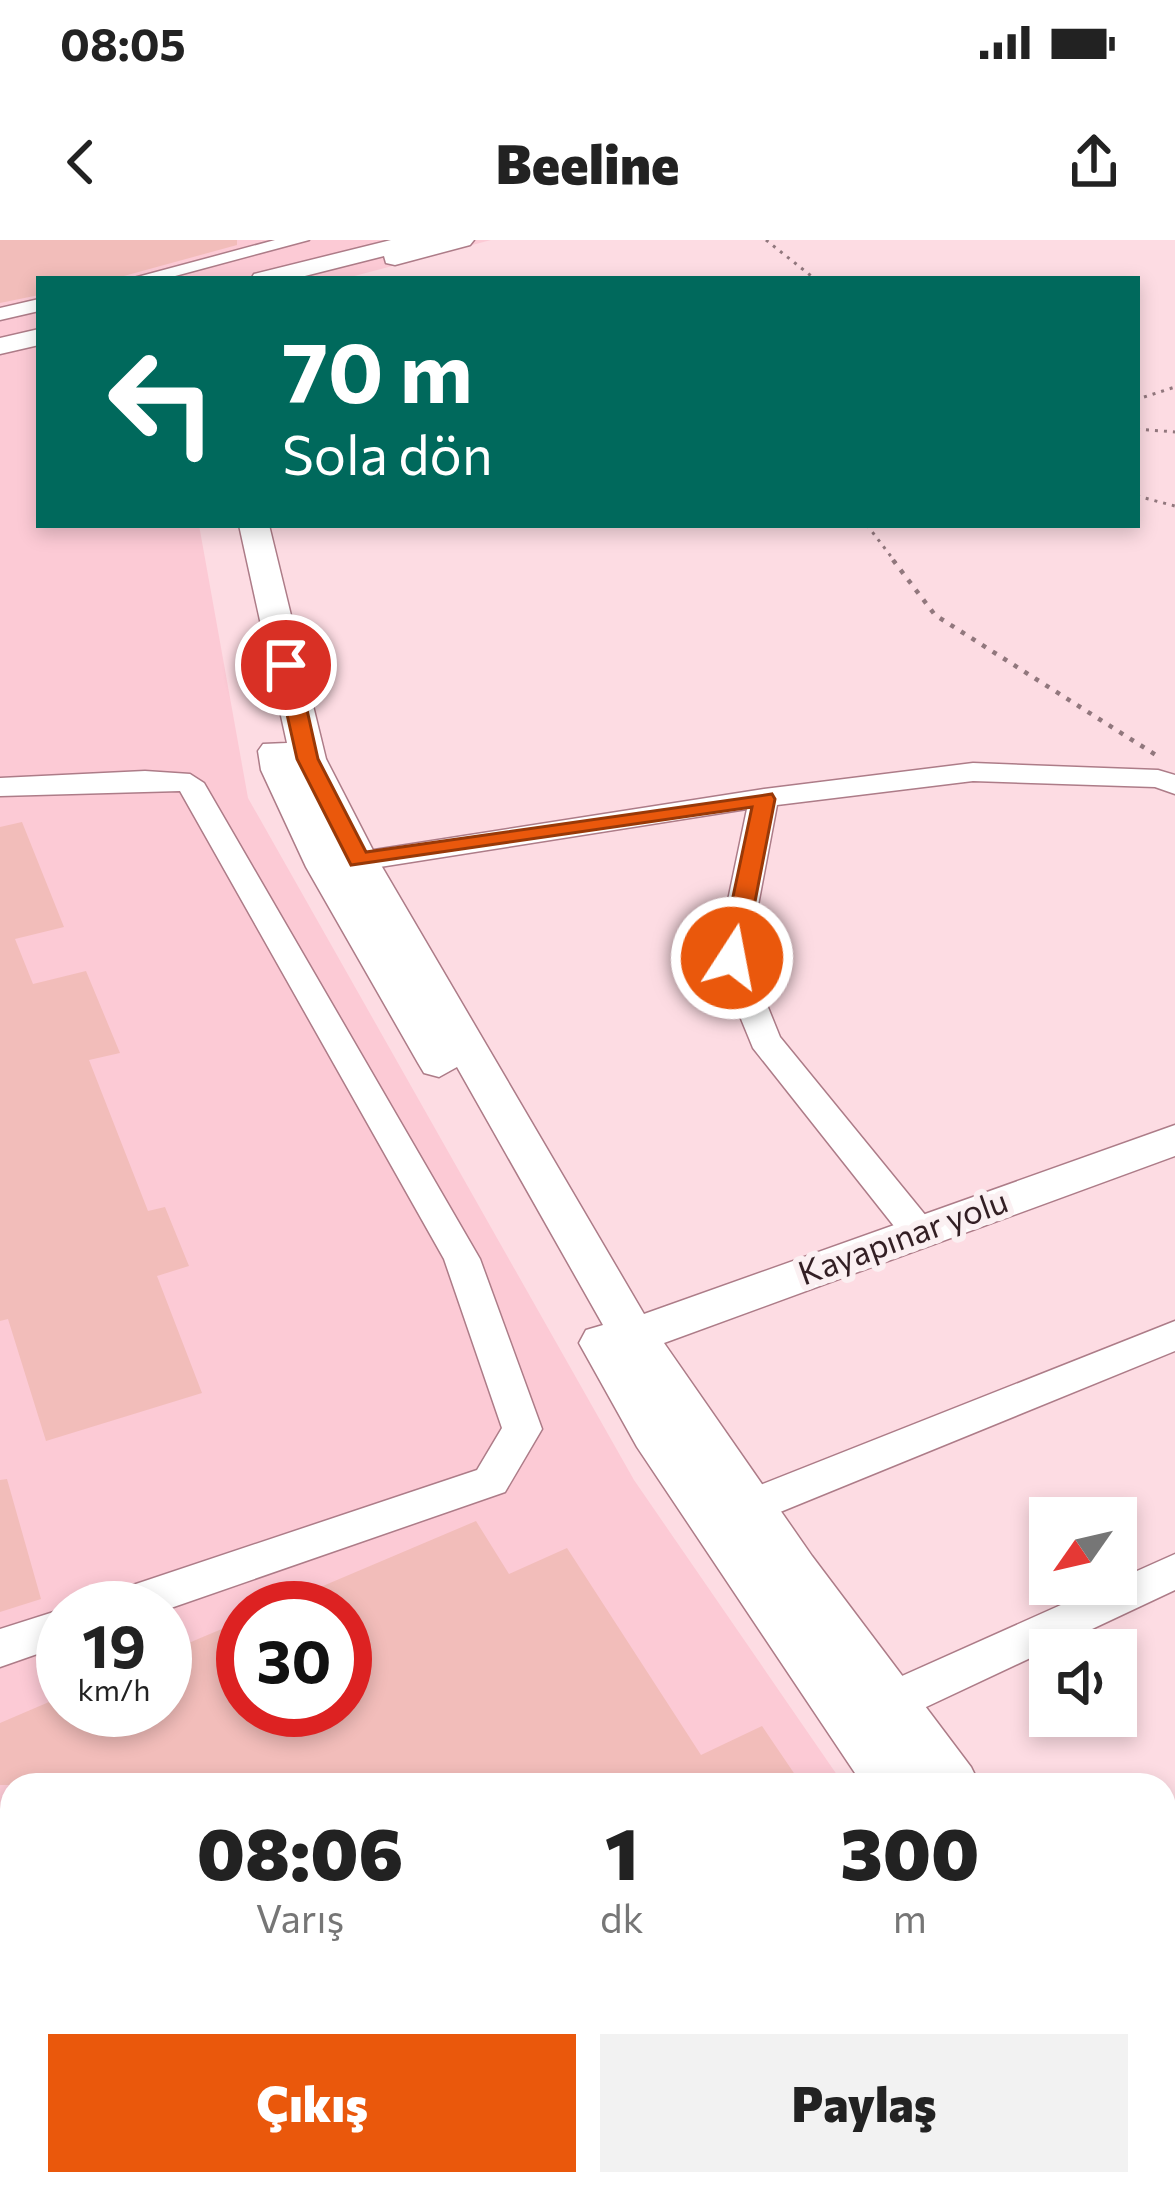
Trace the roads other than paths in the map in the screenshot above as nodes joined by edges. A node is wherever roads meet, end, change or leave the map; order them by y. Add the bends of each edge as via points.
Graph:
1 (298, 240) edge
2 (420, 240) edge
3 (462, 240) edge
4 (152, 276) edge
5 (275, 276) edge
6 (323, 276) edge
7 (36, 305) edge
8 (0, 314) edge
9 (36, 338) edge
10 (0, 346) edge
11 (228, 528) edge
12 (255, 528) edge
13 (1170, 776) edge
14 (0, 787) edge
15 (764, 799) junction
16 (342, 864) junction
17 (1175, 1140) edge
18 (918, 1231) junction
19 (1175, 1335) edge
20 (633, 1336) junction
21 (749, 1508) junction
22 (1175, 1571) edge
23 (192, 1583) edge
24 (36, 1636) edge
25 (0, 1648) edge
26 (891, 1702) junction
27 (888, 1773) edge
28 (942, 1773) edge

1 - 4 street
2 - 5 street
3 - 6 street
7 - 8 street
9 - 10 street
11 - 16 street via 280,770
12 - 16 street via 308,759
13 - 15 street via 973,772
14 - 23 street via 190,783 462,1259 522,1429 491,1481
15 - 16 street
15 - 18 street via 732,958 765,1040
16 - 20 street
16 - 27 street via 656,1433
17 - 18 street, Kayapınar yolu
18 - 20 street, Kayapınar yolu
19 - 21 street
20 - 21 street
21 - 26 street
22 - 26 street
24 - 25 street
26 - 28 street

